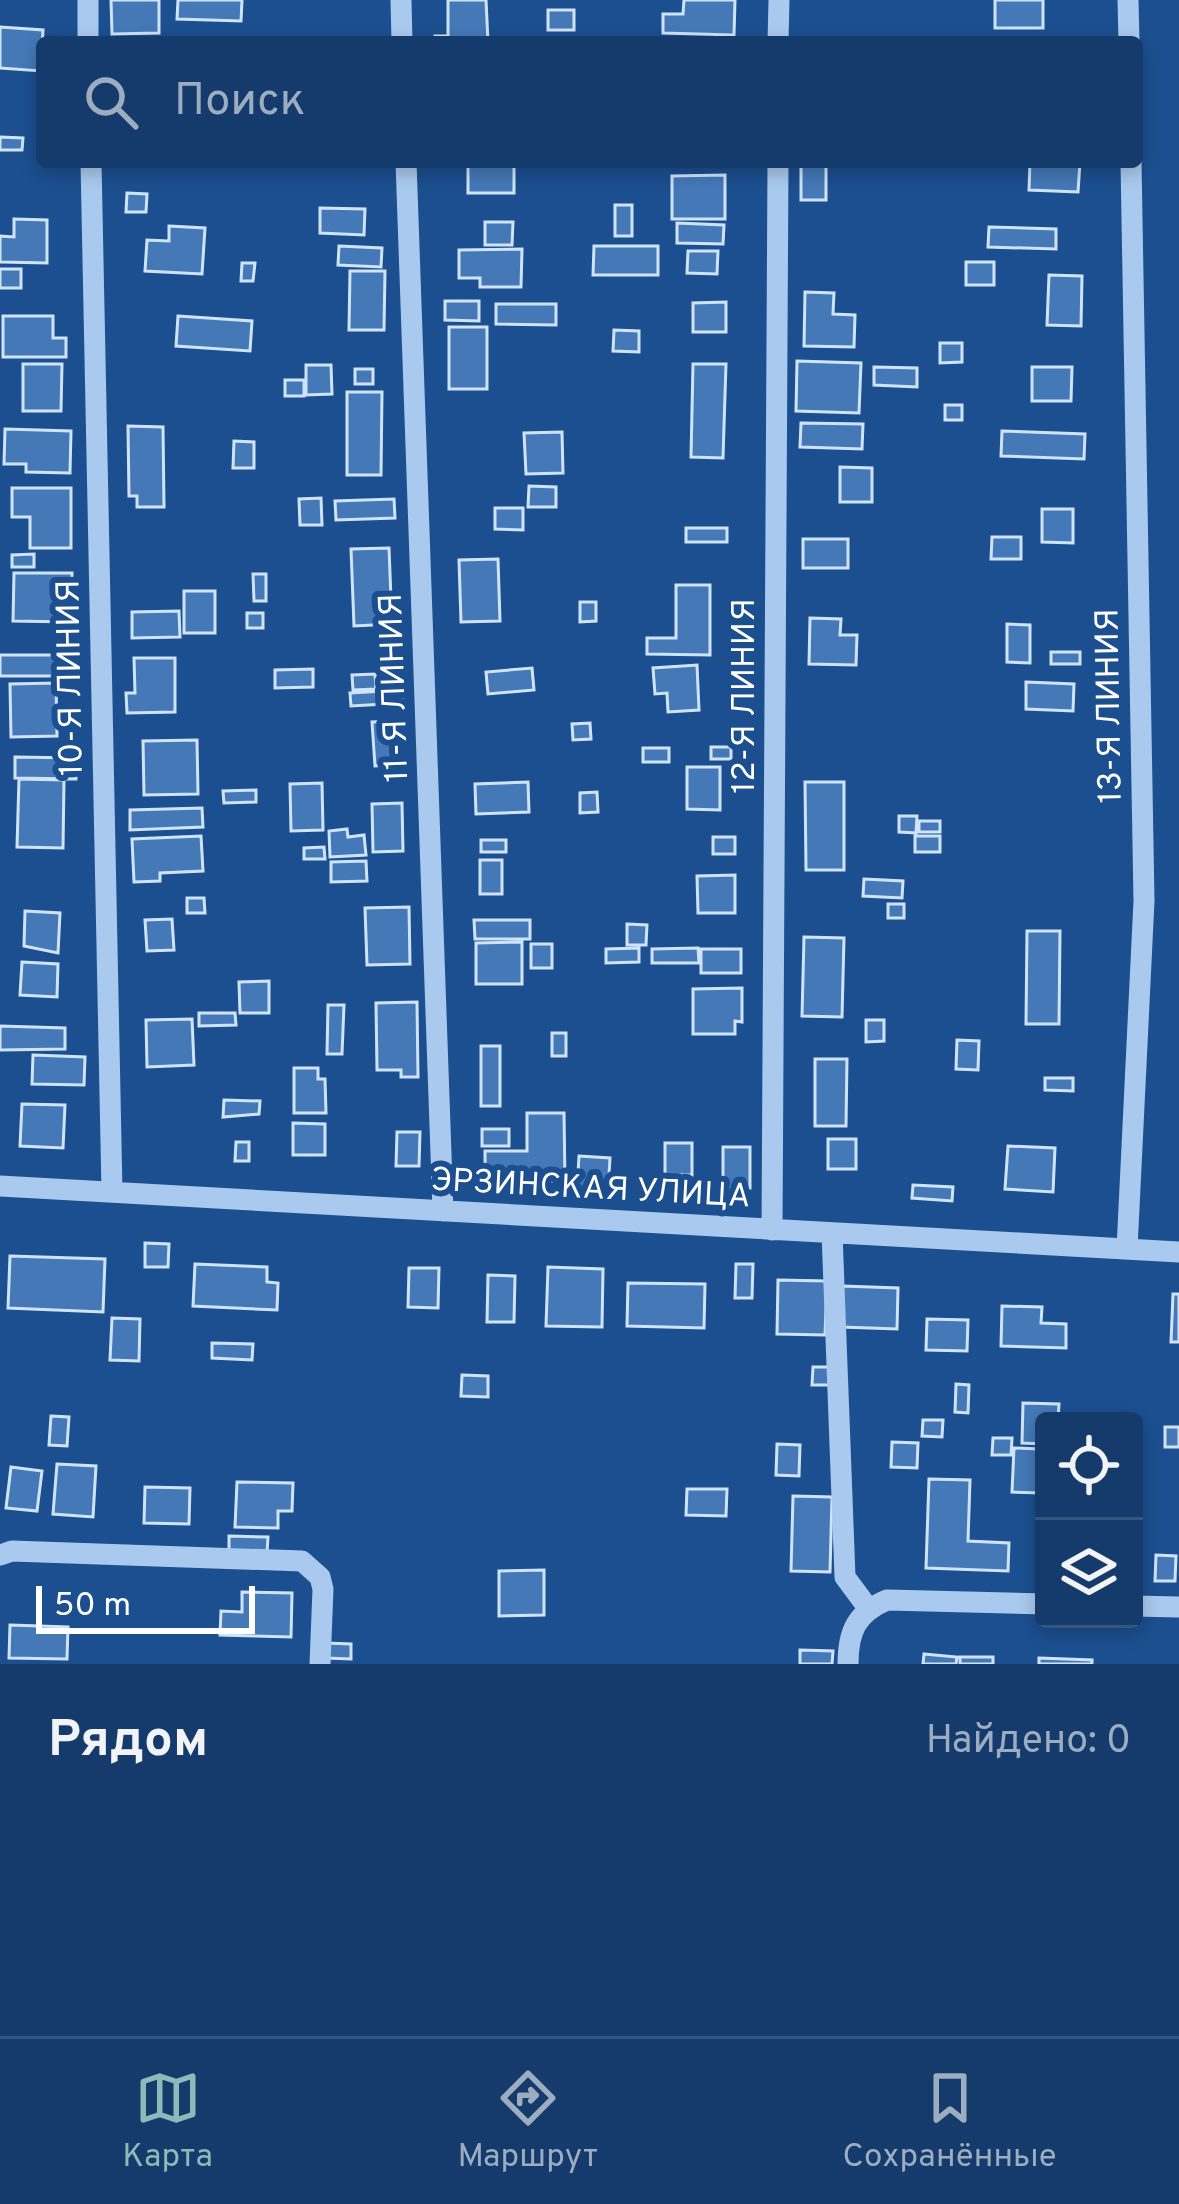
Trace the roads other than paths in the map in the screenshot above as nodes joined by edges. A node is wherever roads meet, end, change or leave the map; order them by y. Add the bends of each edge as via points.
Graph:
1 (88, 0) edge
2 (400, 0) edge
3 (778, 0) edge
4 (1128, 0) edge
5 (88, 36) edge
6 (402, 36) edge
7 (778, 36) edge
8 (1129, 36) edge
9 (91, 168) edge
10 (406, 168) edge
11 (778, 168) edge
12 (1131, 168) edge
13 (0, 1186) edge
14 (112, 1192) junction
15 (443, 1211) junction
16 (772, 1229) junction
17 (832, 1233) junction
18 (1127, 1249) junction
19 (1179, 1252) edge
20 (0, 1555) edge
21 (1035, 1604) edge
22 (1143, 1606) edge
23 (1179, 1607) edge
24 (868, 1608) junction
25 (320, 1664) edge
26 (848, 1664) edge

1 - 5 street
2 - 6 street
3 - 7 street
4 - 8 street
9 - 14 street, 10-Я ЛИНИЯ
10 - 15 street, 11-Я ЛИНИЯ
11 - 16 street, 12-Я ЛИНИЯ
12 - 18 street, 13-Я ЛИНИЯ via 1144,902
13 - 14 street, ЭРЗИНСКАЯ УЛИЦА
14 - 15 street, ЭРЗИНСКАЯ УЛИЦА
15 - 16 street, ЭРЗИНСКАЯ УЛИЦА
16 - 17 street, ЭРЗИНСКАЯ УЛИЦА
17 - 18 street, ЭРЗИНСКАЯ УЛИЦА
17 - 24 street via 845,1577
18 - 19 street, ЭРЗИНСКАЯ УЛИЦА
20 - 25 street via 302,1561 322,1588
21 - 24 street via 887,1600
22 - 23 street
24 - 26 street via 848,1640

